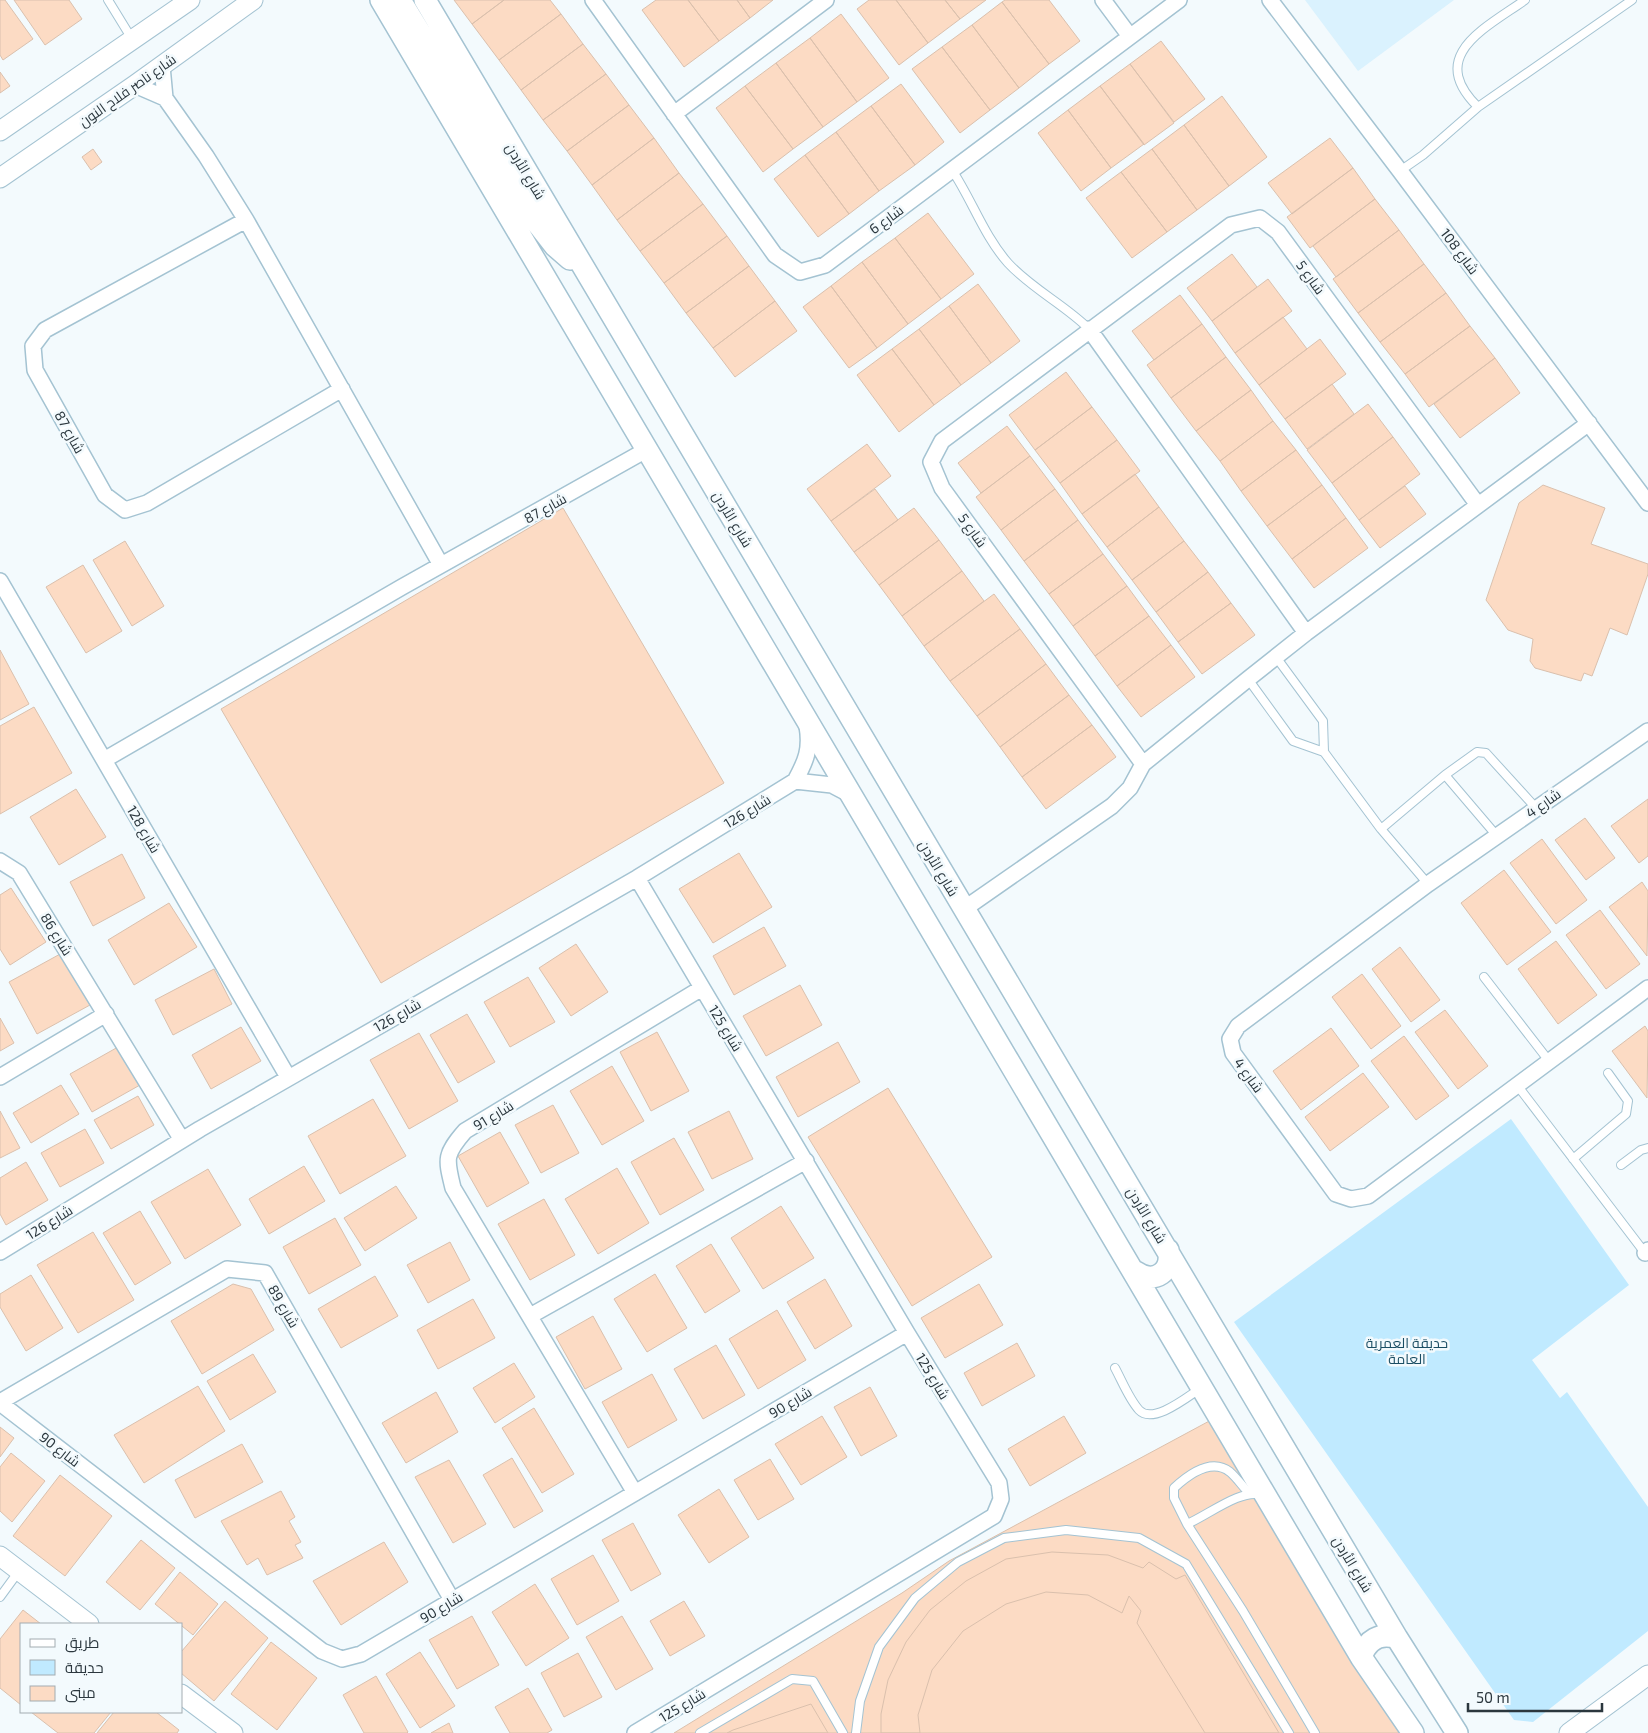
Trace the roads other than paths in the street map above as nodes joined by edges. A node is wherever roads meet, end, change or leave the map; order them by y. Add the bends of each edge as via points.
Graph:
1 (108, 0) edge
2 (190, 0) edge
3 (252, 0) edge
4 (381, 0) edge
5 (400, 0) edge
6 (425, 0) edge
7 (592, 0) edge
8 (826, 0) edge
9 (1103, 0) edge
10 (1179, 0) edge
11 (1270, 0) edge
12 (1525, 0) edge
13 (1632, 0) edge
14 (1129, 35) junction
15 (133, 41) junction
16 (162, 66) junction
17 (136, 85) junction
18 (165, 98) junction
19 (1478, 107) junction
20 (674, 114) junction
21 (0, 131) edge
22 (952, 170) junction
23 (1400, 171) junction
24 (0, 178) edge
25 (246, 220) junction
26 (585, 270) junction
27 (1090, 329) junction
28 (342, 388) junction
29 (1589, 423) junction
30 (648, 449) junction
31 (1648, 504) edge
32 (1478, 505) junction
33 (441, 565) junction
34 (0, 581) edge
35 (5, 603) edge
36 (1306, 633) junction
37 (1276, 657) junction
38 (1248, 679) junction
39 (806, 719) junction
40 (1647, 733) edge
41 (1324, 752) junction
42 (104, 760) junction
43 (1143, 764) junction
44 (1445, 775) junction
45 (796, 782) junction
46 (854, 796) junction
47 (1536, 808) junction
48 (1381, 829) junction
49 (1497, 836) junction
50 (0, 861) edge
51 (637, 878) junction
52 (1428, 884) junction
53 (964, 910) junction
54 (1484, 976) dead end
55 (702, 988) junction
56 (1648, 988) edge
57 (106, 1014) junction
58 (1549, 1061) junction
59 (1608, 1073) dead end
60 (0, 1077) edge
61 (288, 1077) junction
62 (1517, 1085) junction
63 (182, 1140) junction
64 (1648, 1148) edge
65 (1573, 1159) junction
66 (806, 1161) junction
67 (1621, 1165) dead end
68 (1168, 1250) junction
69 (1646, 1251) edge
70 (0, 1252) edge
71 (1136, 1272) junction
72 (530, 1316) junction
73 (907, 1333) junction
74 (1115, 1368) dead end
75 (1203, 1388) junction
76 (0, 1402) edge
77 (635, 1493) junction
78 (1258, 1495) junction
79 (1187, 1524) junction
80 (0, 1556) edge
81 (19, 1571) junction
82 (0, 1597) edge
83 (452, 1600) junction
84 (88, 1623) edge
85 (1397, 1638) junction
86 (1361, 1657) junction
87 (1648, 1675) edge
88 (182, 1695) edge
89 (233, 1733) edge
90 (635, 1733) edge
91 (700, 1733) edge
92 (843, 1733) edge
93 (856, 1733) edge
94 (1289, 1733) edge
95 (1315, 1733) edge
96 (1413, 1733) edge
97 (1457, 1733) edge
98 (1569, 1733) edge

1 - 15 lane
2 - 15 street
3 - 16 street, شارع ناصر فلاح النون
4 - 30 main road
5 - 26 main road via 534,219 555,246
6 - 26 main road, شارع الأردن
7 - 20 street, شارع 6
8 - 20 street
9 - 14 street
10 - 14 street, شارع 6
11 - 23 street, شارع 108
12 - 19 lane via 1494,22 1458,56 1459,80
13 - 19 lane
14 - 22 street, شارع 6
15 - 21 street
16 - 17 street, شارع ناصر فلاح النون
16 - 18 street
17 - 18 street
17 - 24 street, شارع ناصر فلاح النون
18 - 25 street
19 - 23 lane
20 - 22 street, شارع 6 via 775,255 800,272 824,264
22 - 27 lane via 969,195 989,236 1009,263
23 - 29 street, شارع 108
25 - 28 street
25 - 28 street, شارع 87 via 44,330 32,346 35,370 105,494 125,510 147,503
26 - 53 main road, شارع الأردن
27 - 32 street, شارع 5 via 1231,225 1260,218 1278,232
27 - 36 street
27 - 43 street, شارع 5 via 942,441 931,462 942,488
28 - 33 street
29 - 31 street, شارع 108
29 - 32 street
30 - 33 street, شارع 87
30 - 39 main road
32 - 36 street
33 - 42 street, شارع 87
34 - 35 street, شارع 128
35 - 42 street, شارع 128
36 - 37 street
37 - 38 street
37 - 41 lane via 1323,721
38 - 41 lane via 1293,741
38 - 43 street
39 - 45 street via 810,742
39 - 46 main road
40 - 47 street, شارع 4
41 - 48 lane
42 - 61 street, شارع 128
43 - 53 street via 1130,788 1112,806
44 - 47 lane via 1477,752 1486,753
44 - 48 lane
44 - 49 lane
45 - 46 street via 832,786
45 - 51 street, شارع 126
46 - 71 main road
47 - 49 street, شارع 4
48 - 52 lane
49 - 52 street, شارع 4
50 - 57 street, شارع 86 via 19,873
51 - 55 street, شارع 125
51 - 61 street, شارع 126
52 - 62 street, شارع 4 via 1238,1026 1230,1039 1233,1053 1336,1194 1351,1200 1368,1196
53 - 68 main road, شارع الأردن
54 - 58 lane
55 - 66 street, شارع 125
55 - 72 street, شارع 91 via 466,1132 453,1145 447,1160 453,1188
56 - 58 street, شارع 4
57 - 60 street
57 - 63 street, شارع 86
58 - 62 street, شارع 4
59 - 65 lane via 1628,1101 1626,1114
61 - 63 street, شارع 126
62 - 65 lane
63 - 70 street, شارع 126
64 - 67 lane via 1640,1150
65 - 69 lane
66 - 72 street
66 - 73 street, شارع 125
68 - 71 main road via 1170,1262 1159,1276 1147,1278
68 - 85 main road, شارع الأردن
71 - 75 main road
72 - 77 street, شارع 91
73 - 77 street, شارع 90
73 - 90 street, شارع 125 via 999,1483 1002,1499 994,1516
74 - 75 lane via 1138,1410 1147,1415 1158,1414
75 - 78 main road
76 - 83 street, شارع 90 via 322,1651 342,1659 362,1654
76 - 83 street, شارع 89 via 227,1269 265,1273
77 - 83 street, شارع 90
78 - 79 lane
78 - 79 lane via 1229,1471 1216,1467 1198,1469 1174,1488 1174,1498
78 - 86 main road
79 - 95 lane via 1243,1610
80 - 81 street
81 - 82 lane
81 - 84 street
85 - 86 main road via 1374,1638
85 - 97 main road, شارع الأردن
86 - 96 main road
87 - 98 street
88 - 89 street
91 - 92 lane via 792,1679 813,1681
93 - 94 lane via 860,1701 878,1647 915,1598 958,1562 1004,1538 1066,1530 1139,1538 1186,1564

